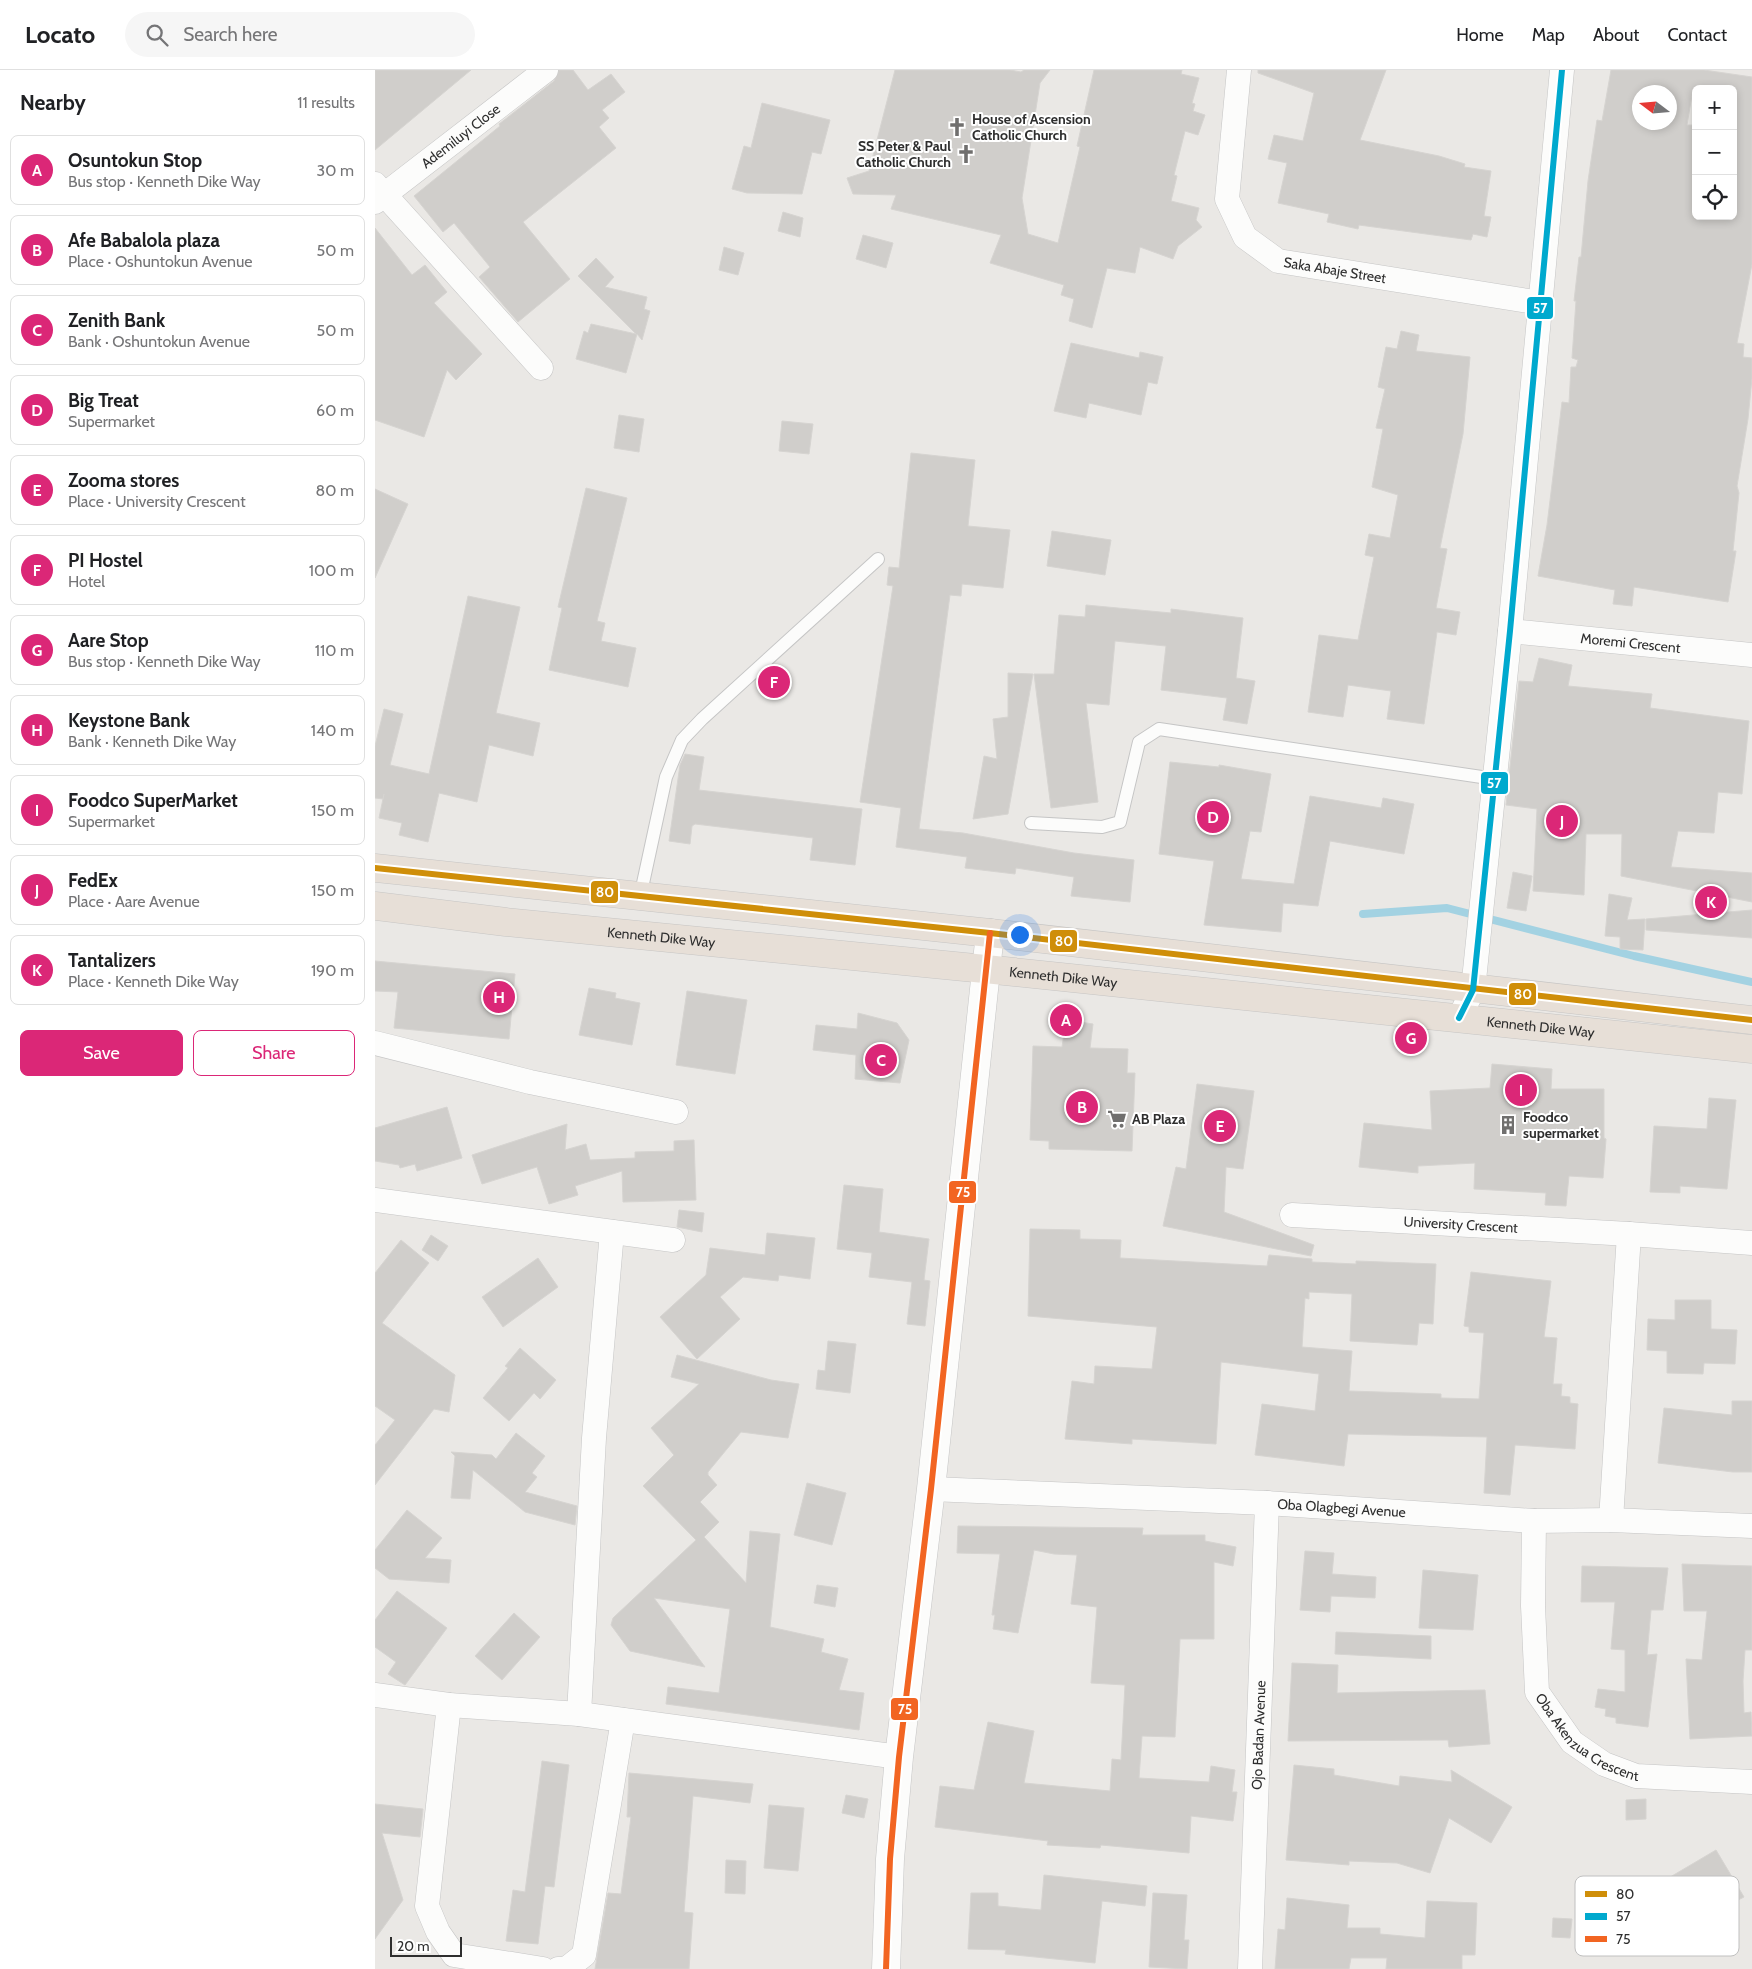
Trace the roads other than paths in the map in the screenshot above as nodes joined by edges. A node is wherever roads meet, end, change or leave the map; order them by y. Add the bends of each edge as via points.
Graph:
1 (546, 70) edge
2 (1239, 70) edge
3 (1562, 70) edge
4 (378, 194) edge
5 (1541, 303) junction
6 (541, 368) dead end
7 (878, 559) dead end
8 (1510, 631) junction
9 (1752, 655) edge
10 (1495, 779) junction
11 (1031, 823) dead end
12 (375, 868) edge
13 (636, 896) junction
14 (375, 906) edge
15 (990, 933) junction
16 (626, 934) junction
17 (985, 969) junction
18 (1473, 990) junction
19 (1459, 1018) junction
20 (1752, 1020) edge
21 (375, 1043) edge
22 (1752, 1049) edge
23 (676, 1112) dead end
24 (375, 1200) edge
25 (1292, 1215) dead end
26 (612, 1232) junction
27 (1629, 1234) junction
28 (673, 1240) dead end
29 (1752, 1243) edge
30 (931, 1488) junction
31 (1267, 1502) junction
32 (1611, 1520) junction
33 (1534, 1521) junction
34 (1752, 1526) edge
35 (375, 1696) edge
36 (449, 1705) junction
37 (579, 1714) junction
38 (623, 1720) junction
39 (899, 1757) junction
40 (1752, 1782) edge
41 (543, 1969) edge
42 (558, 1969) edge
43 (886, 1969) edge
44 (1250, 1969) edge

1 - 4 street, Ademiluyi Close
2 - 5 street, Saka Abaje Street via 1227,199 1245,237 1278,261
3 - 5 street
4 - 6 street
5 - 8 street
7 - 13 lane via 682,740 666,777
8 - 9 street, Moremi Crescent
8 - 10 street
10 - 11 lane via 1159,729 1139,742 1120,822 1102,827
10 - 18 street
12 - 13 highway
13 - 15 highway
13 - 16 highway
14 - 16 highway, Kenneth Dike Way
15 - 17 main road
15 - 18 highway
16 - 17 highway, Kenneth Dike Way
17 - 19 highway, Kenneth Dike Way
17 - 30 main road
18 - 19 street
18 - 20 highway
19 - 22 highway, Kenneth Dike Way
21 - 23 street via 530,1082
24 - 26 street
25 - 27 street, University Crescent
26 - 28 street
26 - 37 street via 594,1438
27 - 29 street, University Crescent
27 - 32 street
30 - 31 street, Oba Olagbegi Avenue
30 - 39 main road
31 - 33 street, Oba Olagbegi Avenue
31 - 44 street, Ojo Badan Avenue
32 - 33 street, Oba Olagbegi Avenue
32 - 34 street, Oba Olagbegi Avenue
33 - 40 street, Oba Akenzua Crescent via 1537,1692 1572,1742 1604,1764 1636,1776
35 - 36 street
36 - 37 street
36 - 41 street via 427,1906 438,1932 454,1955
37 - 38 street
38 - 39 street
38 - 42 street via 583,1955 566,1969
39 - 43 main road via 890,1860

